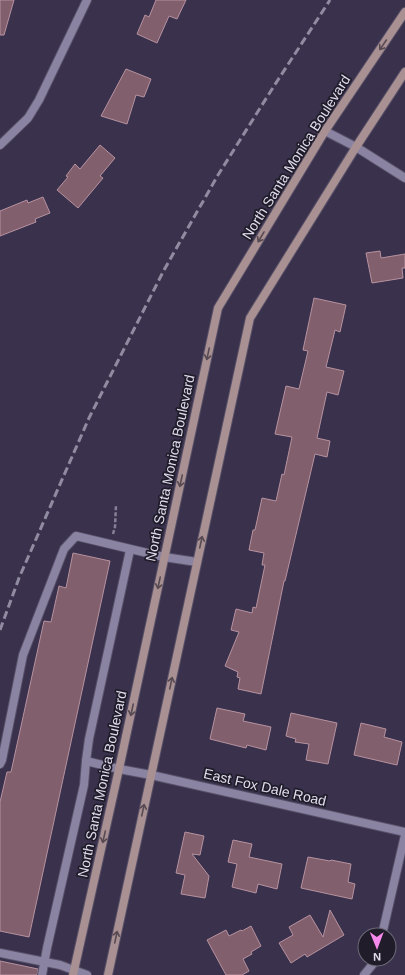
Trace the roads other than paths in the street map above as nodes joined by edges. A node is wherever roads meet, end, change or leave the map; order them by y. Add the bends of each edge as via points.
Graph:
1 (87, 0) edge
2 (405, 12) edge
3 (405, 72) edge
4 (325, 131) junction
5 (0, 145) edge
6 (356, 147) junction
7 (405, 178) edge
8 (130, 550) junction
9 (164, 557) junction
10 (197, 562) junction
11 (86, 762) junction
12 (0, 764) edge
13 (119, 769) junction
14 (151, 774) junction
15 (405, 833) edge
16 (384, 927) edge
17 (0, 952) edge
18 (44, 962) junction
19 (370, 967) edge
20 (73, 972) edge
21 (42, 975) edge
22 (87, 975) edge
23 (108, 975) edge
24 (364, 975) edge

1 - 5 street via 40,100 28,118
2 -> 4 street, North Santa Monica Boulevard
3 - 6 street
4 - 6 street
4 -> 9 street, North Santa Monica Boulevard via 218,308
6 - 7 street
10 -> 6 street via 250,318
8 - 9 street
8 - 11 street
8 - 12 street via 76,536 64,549 23,655
9 - 10 street
9 -> 13 street, North Santa Monica Boulevard
14 -> 10 street
11 - 13 street, East Fox Dale Road
11 - 18 street via 84,785
13 - 14 street, East Fox Dale Road
13 -> 20 street, North Santa Monica Boulevard
14 - 15 street, East Fox Dale Road
23 -> 14 street
15 - 16 street
17 - 18 street
18 - 20 street via 60,965
18 - 21 street
19 - 24 street
20 - 22 street

